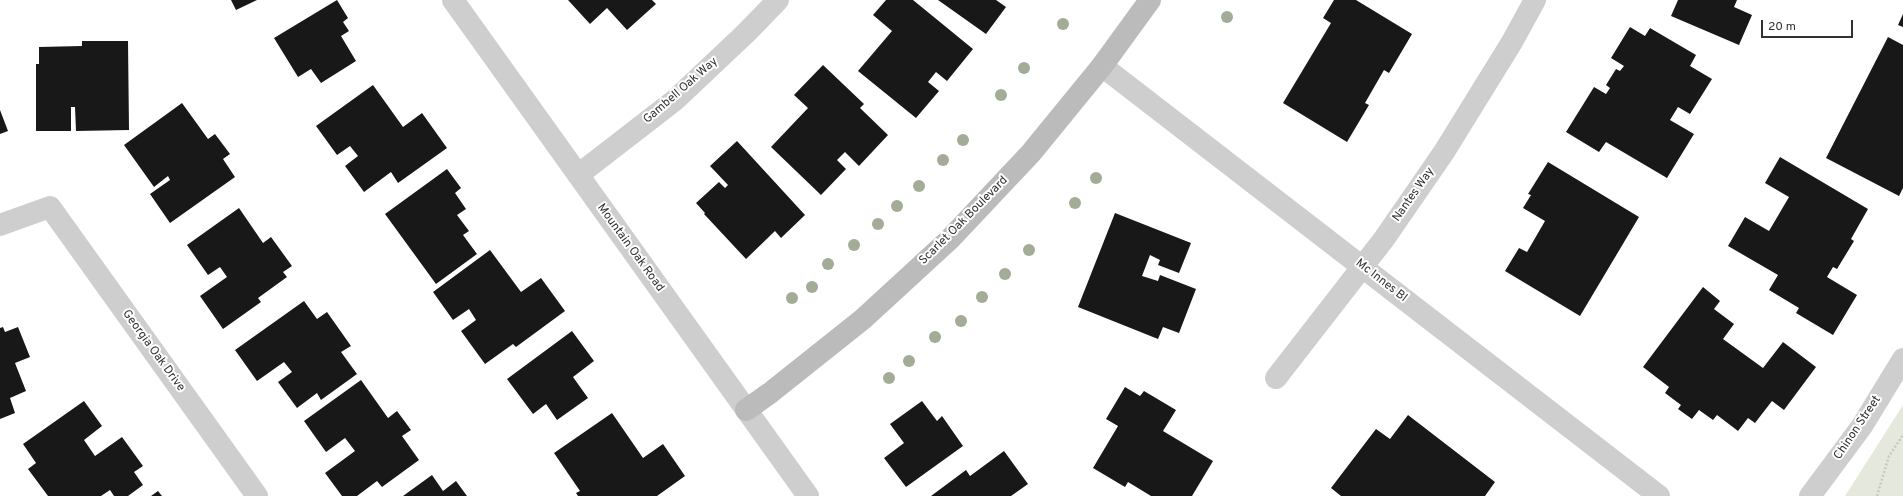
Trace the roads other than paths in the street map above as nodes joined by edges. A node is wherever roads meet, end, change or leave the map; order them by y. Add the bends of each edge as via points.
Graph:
1 (453, 0) edge
2 (778, 0) edge
3 (1150, 0) edge
4 (1535, 0) edge
5 (1102, 66) junction
6 (578, 175) junction
7 (0, 225) edge
8 (1362, 266) junction
9 (1903, 359) edge
10 (1276, 378) dead end
11 (746, 410) junction
12 (257, 496) edge
13 (808, 496) edge
14 (1659, 496) edge
15 (1810, 496) edge

1 - 6 street, Mountain Oak Road
2 - 6 street, Gambell Oak Way via 674,100
3 - 5 street, Scarlet Oak Boulevard
4 - 8 street, Nantes Way via 1444,152
5 - 8 street, Mc Innes Bl
5 - 11 street, Scarlet Oak Boulevard via 1031,153 950,238 863,319
6 - 11 street, Mountain Oak Road
7 - 12 street, Georgia Oak Drive via 50,207
8 - 10 street, Nantes Way
8 - 14 street, Mc Innes Bl
9 - 15 street, Chinon Street via 1862,426
11 - 13 street, Mountain Oak Road

